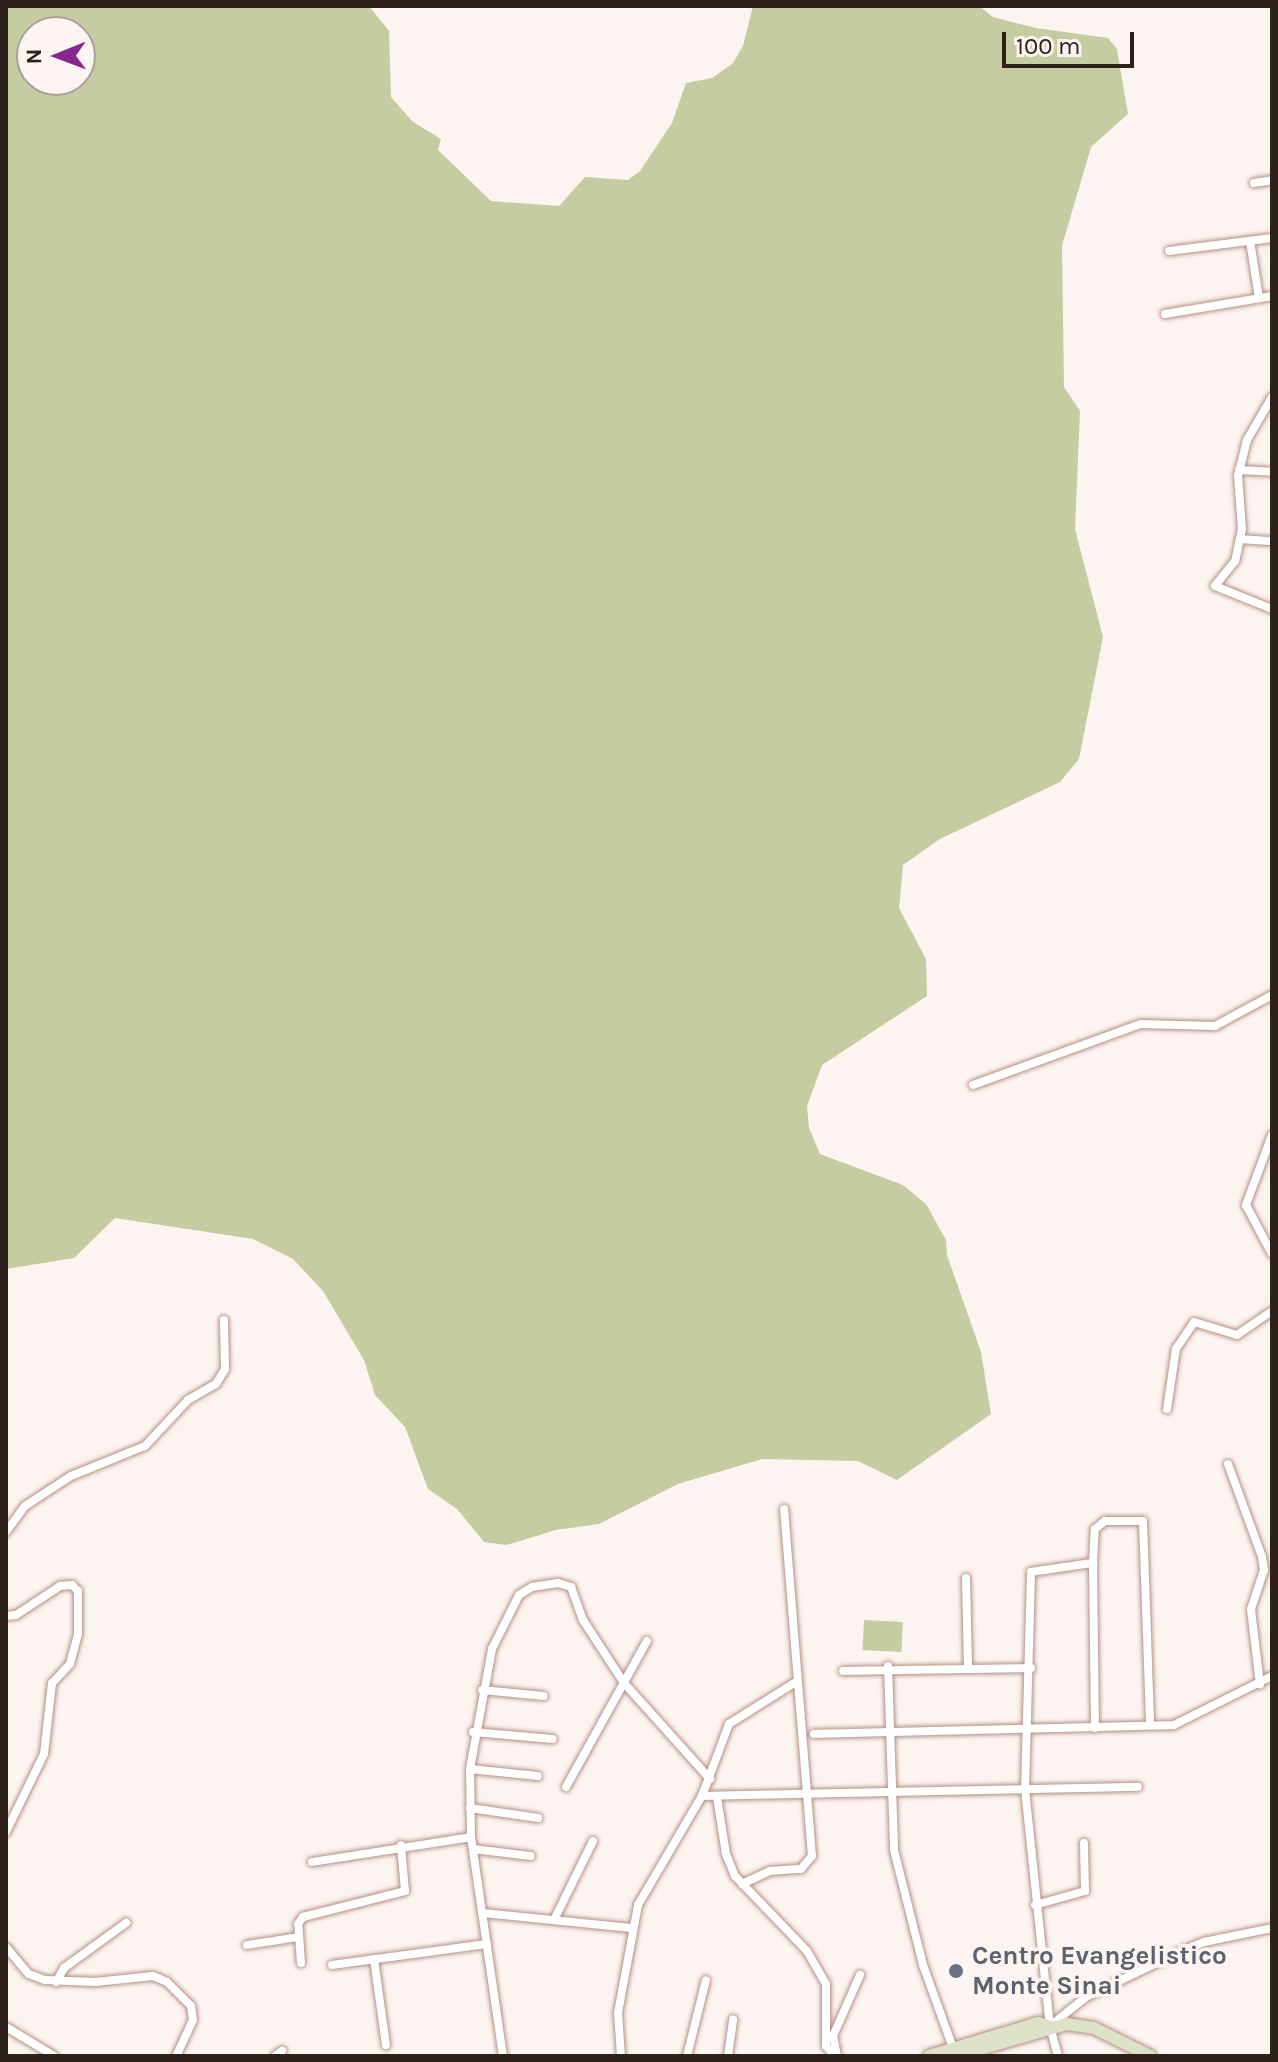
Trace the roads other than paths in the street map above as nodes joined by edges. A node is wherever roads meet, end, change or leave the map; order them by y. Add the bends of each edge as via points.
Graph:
1 (1272, 180) edge
2 (1254, 183) dead end
3 (1272, 238) edge
4 (1250, 241) junction
5 (1169, 251) dead end
6 (1272, 296) edge
7 (1259, 298) junction
8 (1165, 314) dead end
9 (1272, 397) edge
10 (1268, 412) edge
11 (1239, 470) junction
12 (1272, 472) edge
13 (1240, 539) junction
14 (1272, 541) edge
15 (1272, 609) edge
16 (1272, 995) edge
17 (973, 1085) dead end
18 (1272, 1135) edge
19 (1272, 1254) edge
20 (1272, 1311) edge
21 (224, 1320) dead end
22 (1167, 1409) dead end
23 (1228, 1464) dead end
24 (784, 1509) dead end
25 (6, 1532) edge
26 (1093, 1563) junction
27 (966, 1578) dead end
28 (6, 1616) edge
29 (647, 1641) dead end
30 (888, 1666) junction
31 (968, 1667) junction
32 (1031, 1668) junction
33 (843, 1671) dead end
34 (1272, 1676) edge
35 (624, 1683) junction
36 (794, 1683) junction
37 (1260, 1684) junction
38 (482, 1690) junction
39 (544, 1696) dead end
40 (1150, 1724) junction
41 (1027, 1728) junction
42 (1095, 1728) junction
43 (473, 1732) junction
44 (890, 1732) junction
45 (814, 1734) dead end
46 (553, 1739) dead end
47 (470, 1769) junction
48 (538, 1776) dead end
49 (710, 1779) junction
50 (566, 1787) dead end
51 (1138, 1787) dead end
52 (1025, 1789) junction
53 (891, 1792) junction
54 (808, 1794) junction
55 (702, 1796) junction
56 (717, 1797) junction
57 (470, 1808) junction
58 (538, 1818) dead end
59 (6, 1832) edge
60 (471, 1837) junction
61 (593, 1841) dead end
62 (1084, 1843) dead end
63 (401, 1845) junction
64 (473, 1849) junction
65 (531, 1856) dead end
66 (312, 1862) dead end
67 (742, 1884) junction
68 (1035, 1905) junction
69 (483, 1913) junction
70 (554, 1920) junction
71 (126, 1923) dead end
72 (631, 1928) junction
73 (1272, 1928) edge
74 (298, 1937) junction
75 (487, 1944) junction
76 (247, 1945) dead end
77 (6, 1947) edge
78 (374, 1959) junction
79 (301, 1963) dead end
80 (332, 1965) dead end
81 (860, 1975) dead end
82 (706, 1980) dead end
83 (56, 1982) junction
84 (733, 2019) dead end
85 (6, 2027) edge
86 (1050, 2027) junction
87 (386, 2045) dead end
88 (955, 2052) edge
89 (54, 2056) edge
90 (176, 2056) edge
91 (503, 2056) edge
92 (621, 2056) edge
93 (687, 2056) edge
94 (728, 2056) edge
95 (836, 2056) edge
96 (929, 2056) edge
97 (1058, 2056) edge
98 (1150, 2056) edge

1 - 2 street
3 - 4 street
4 - 5 street
4 - 7 street
6 - 7 street
7 - 8 street
9 - 10 street
10 - 11 street via 1247,440
11 - 12 street
11 - 13 street
13 - 14 street
13 - 15 street via 1235,561 1215,586
16 - 17 street via 1215,1026 1141,1024
18 - 19 street via 1246,1205
20 - 22 street via 1237,1335 1194,1322 1176,1349
21 - 25 street via 225,1369 216,1384 188,1400 145,1446 71,1476 25,1506
23 - 37 street via 1264,1570 1251,1609
24 - 36 street
26 - 32 street via 1041,1566 1031,1572
26 - 40 street via 1098,1523 1143,1521
26 - 42 street
27 - 31 street
28 - 59 street via 60,1586 72,1585 78,1591 78,1634 70,1664 52,1683 44,1754
29 - 35 street
30 - 31 street
30 - 33 street
30 - 44 street
31 - 32 street
32 - 41 street
34 - 37 street
35 - 38 street via 583,1620 571,1587 558,1583 519,1595 492,1649
35 - 49 street
35 - 50 street
36 - 49 street via 735,1716
36 - 54 street
37 - 40 street via 1174,1725
38 - 39 street
38 - 43 street
40 - 42 street
41 - 42 street
41 - 44 street
41 - 52 street
43 - 46 street
43 - 47 street
44 - 45 street
44 - 53 street
47 - 48 street
47 - 57 street
49 - 55 street
51 - 52 street
52 - 53 street
52 - 68 street
53 - 54 street
53 - 88 street via 898,1872
54 - 56 street
54 - 67 street via 812,1856 807,1864 781,1873 770,1871
55 - 56 street
55 - 72 street via 638,1905
56 - 67 street via 726,1854
57 - 58 street
57 - 60 street
60 - 63 street
60 - 64 street
61 - 70 street
62 - 68 street via 1085,1891
63 - 66 street
63 - 74 street via 407,1884 400,1896 311,1912 298,1924
64 - 65 street
64 - 69 street
67 - 95 street via 807,1951 826,1984 826,2046
68 - 86 street
69 - 70 street
69 - 75 street
70 - 72 street
71 - 83 street via 64,1968
72 - 92 street via 618,2013
73 - 86 street via 1204,1942 1173,1955 1086,1997
74 - 76 street
74 - 79 street
75 - 78 street
75 - 91 street
77 - 83 street via 29,1974
78 - 80 street
78 - 87 street
81 - 95 street via 833,2036
82 - 93 street
83 - 90 street via 153,1976 167,1982 191,2006 193,2020
84 - 94 street
85 - 89 street
86 - 88 main road via 1038,2023
86 - 97 street
86 - 98 main road via 1094,2028
88 - 96 main road

